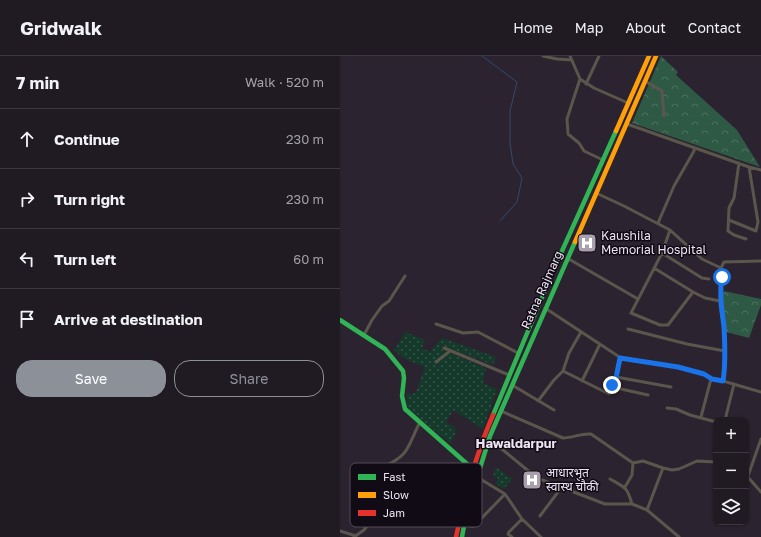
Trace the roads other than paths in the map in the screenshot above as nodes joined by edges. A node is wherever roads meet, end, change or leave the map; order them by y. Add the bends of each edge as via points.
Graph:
1 (543, 56) edge
2 (570, 56) edge
3 (599, 56) edge
4 (649, 56) edge
5 (656, 56) edge
6 (572, 60) junction
7 (580, 79) junction
8 (645, 81) junction
9 (586, 84) junction
10 (628, 103) junction
11 (664, 116) dead end
12 (626, 124) junction
13 (694, 148) junction
14 (603, 160) junction
15 (739, 163) junction
16 (750, 167) junction
17 (761, 170) edge
18 (596, 193) junction
19 (728, 220) junction
20 (658, 223) junction
21 (670, 230) junction
22 (746, 239) dead end
23 (662, 253) junction
24 (567, 258) junction
25 (761, 261) edge
26 (654, 268) junction
27 (720, 268) junction
28 (405, 276) dead end
29 (709, 279) dead end
30 (693, 292) junction
31 (638, 298) junction
32 (720, 301) junction
33 (545, 308) junction
34 (340, 320) edge
35 (436, 324) dead end
36 (628, 329) dead end
37 (581, 332) junction
38 (364, 335) junction
39 (600, 344) junction
40 (444, 348) dead end
41 (450, 351) junction
42 (725, 351) junction
43 (518, 353) junction
44 (620, 358) junction
45 (436, 362) dead end
46 (563, 371) junction
47 (509, 375) junction
48 (616, 378) junction
49 (712, 379) junction
50 (582, 380) junction
51 (723, 381) junction
52 (734, 384) junction
53 (512, 385) junction
54 (612, 387) junction
55 (671, 387) dead end
56 (761, 392) edge
57 (648, 395) dead end
58 (538, 401) junction
59 (667, 408) dead end
60 (554, 410) dead end
61 (500, 411) junction
62 (726, 417) edge
63 (701, 418) junction
64 (713, 421) edge
65 (420, 422) junction
66 (761, 439) edge
67 (487, 442) junction
68 (713, 462) edge
69 (392, 463) edge
70 (467, 463) edge
71 (475, 463) edge
72 (481, 463) edge
73 (633, 463) junction
74 (663, 468) junction
75 (749, 471) edge
76 (482, 478) edge
77 (749, 478) edge
78 (610, 479) dead end
79 (625, 487) junction
80 (561, 488) junction
81 (761, 492) edge
82 (505, 494) junction
83 (632, 504) junction
84 (647, 510) junction
85 (540, 516) dead end
86 (482, 518) edge
87 (522, 519) junction
88 (366, 527) edge
89 (458, 527) edge
90 (464, 527) edge
91 (340, 531) edge
92 (355, 536) edge
93 (456, 537) edge
94 (462, 537) edge
95 (512, 537) edge
96 (541, 537) edge
97 (679, 537) edge

1 - 6 street
2 - 6 street
3 - 9 street
4 - 10 main road, Ratna Rajmarg
5 - 8 main road, Ratna Rajmarg
6 - 7 street
7 - 9 street
7 - 14 street via 568,119 568,134 584,151
8 - 11 street via 662,91
8 - 12 main road, Ratna Rajmarg
9 - 10 street
10 - 14 main road, Ratna Rajmarg
12 - 13 street
12 - 18 main road, Ratna Rajmarg
13 - 15 street
13 - 20 street
14 - 43 main road, Ratna Rajmarg
15 - 16 street
15 - 19 street
16 - 17 street
16 - 19 street via 758,222 756,231
18 - 20 street
18 - 24 main road, Ratna Rajmarg
19 - 22 street via 728,231
20 - 21 street
21 - 23 street
21 - 27 street via 702,259
23 - 26 street
23 - 29 street via 702,278
24 - 31 street
24 - 33 main road, Ratna Rajmarg
25 - 27 street via 727,261
26 - 30 street
26 - 31 street
27 - 32 street
28 - 38 street
30 - 31 street via 668,325 660,325 631,313
30 - 32 street
32 - 42 street
33 - 37 street
33 - 53 main road, Ratna Rajmarg
34 - 38 main road
35 - 43 street via 463,333 478,332
36 - 42 street
37 - 39 street
37 - 46 street via 569,353
38 - 65 main road via 385,349 403,371 402,396 405,409
39 - 44 street
39 - 50 street
40 - 41 street
41 - 45 street
41 - 47 street
42 - 51 street
43 - 47 main road, Ratna Rajmarg
44 - 48 street
44 - 49 street via 678,367 704,374
46 - 50 street
46 - 58 street
47 - 71 main road, Ratna Rajmarg
48 - 54 street
48 - 55 street
49 - 51 street
49 - 63 street
50 - 54 street via 609,394
51 - 52 street
52 - 56 street
52 - 62 street
53 - 58 street
53 - 61 main road, Ratna Rajmarg
54 - 57 street
58 - 60 street
59 - 63 street
61 - 67 main road, Ratna Rajmarg
61 - 73 street via 563,438 591,434
63 - 64 street
65 - 69 street via 404,455
65 - 70 main road
66 - 75 street
67 - 72 main road, Ratna Rajmarg
67 - 80 street via 503,450 537,478
68 - 74 street via 697,461 679,469
73 - 74 street via 642,460
73 - 79 street via 632,475
74 - 84 street
76 - 82 street
77 - 81 street
78 - 79 street
79 - 83 street
80 - 83 street via 604,504
80 - 85 street
82 - 86 street
82 - 87 street
83 - 84 street
84 - 97 street
87 - 95 street via 509,532
87 - 96 street
88 - 92 street
89 - 93 main road, Ratna Rajmarg
90 - 94 main road, Ratna Rajmarg
91 - 92 street

